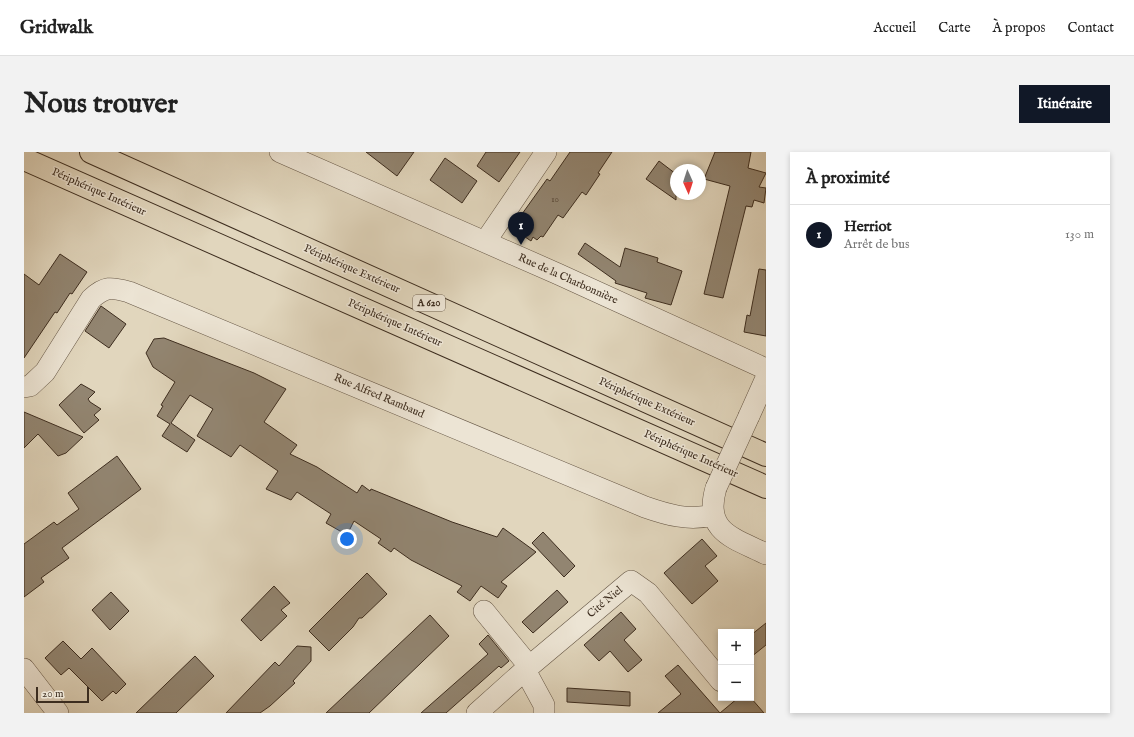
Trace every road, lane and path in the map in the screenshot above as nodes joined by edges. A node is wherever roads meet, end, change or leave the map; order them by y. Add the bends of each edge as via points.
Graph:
1 (91, 152) edge
2 (280, 152) edge
3 (546, 152) edge
4 (24, 159) edge
5 (485, 242) junction
6 (766, 369) edge
7 (766, 378) edge
8 (24, 386) edge
9 (766, 455) edge
10 (766, 487) edge
11 (713, 515) junction
12 (766, 554) edge
13 (484, 611) dead end
14 (527, 668) junction
15 (24, 669) edge
16 (718, 678) edge
17 (55, 712) edge
18 (477, 713) edge
19 (544, 713) edge

1 - 9 highway, Périphérique Extérieur / A 620
2 - 5 street, Rue de la Charbonnière
3 - 5 street
4 - 10 highway, Périphérique Intérieur
5 - 6 street, Rue de la Charbonnière
7 - 11 street, bridge via 716,488 712,502
8 - 11 street, Rue Alfred Rambaud via 30,386 45,372 91,299 100,291 112,288 128,292 645,507 683,517
11 - 12 street via 716,523 724,531
13 - 14 street
14 - 16 street, Cité Niel via 631,581 648,593
14 - 18 street, Cité Niel
14 - 19 street via 544,705
15 - 17 street

